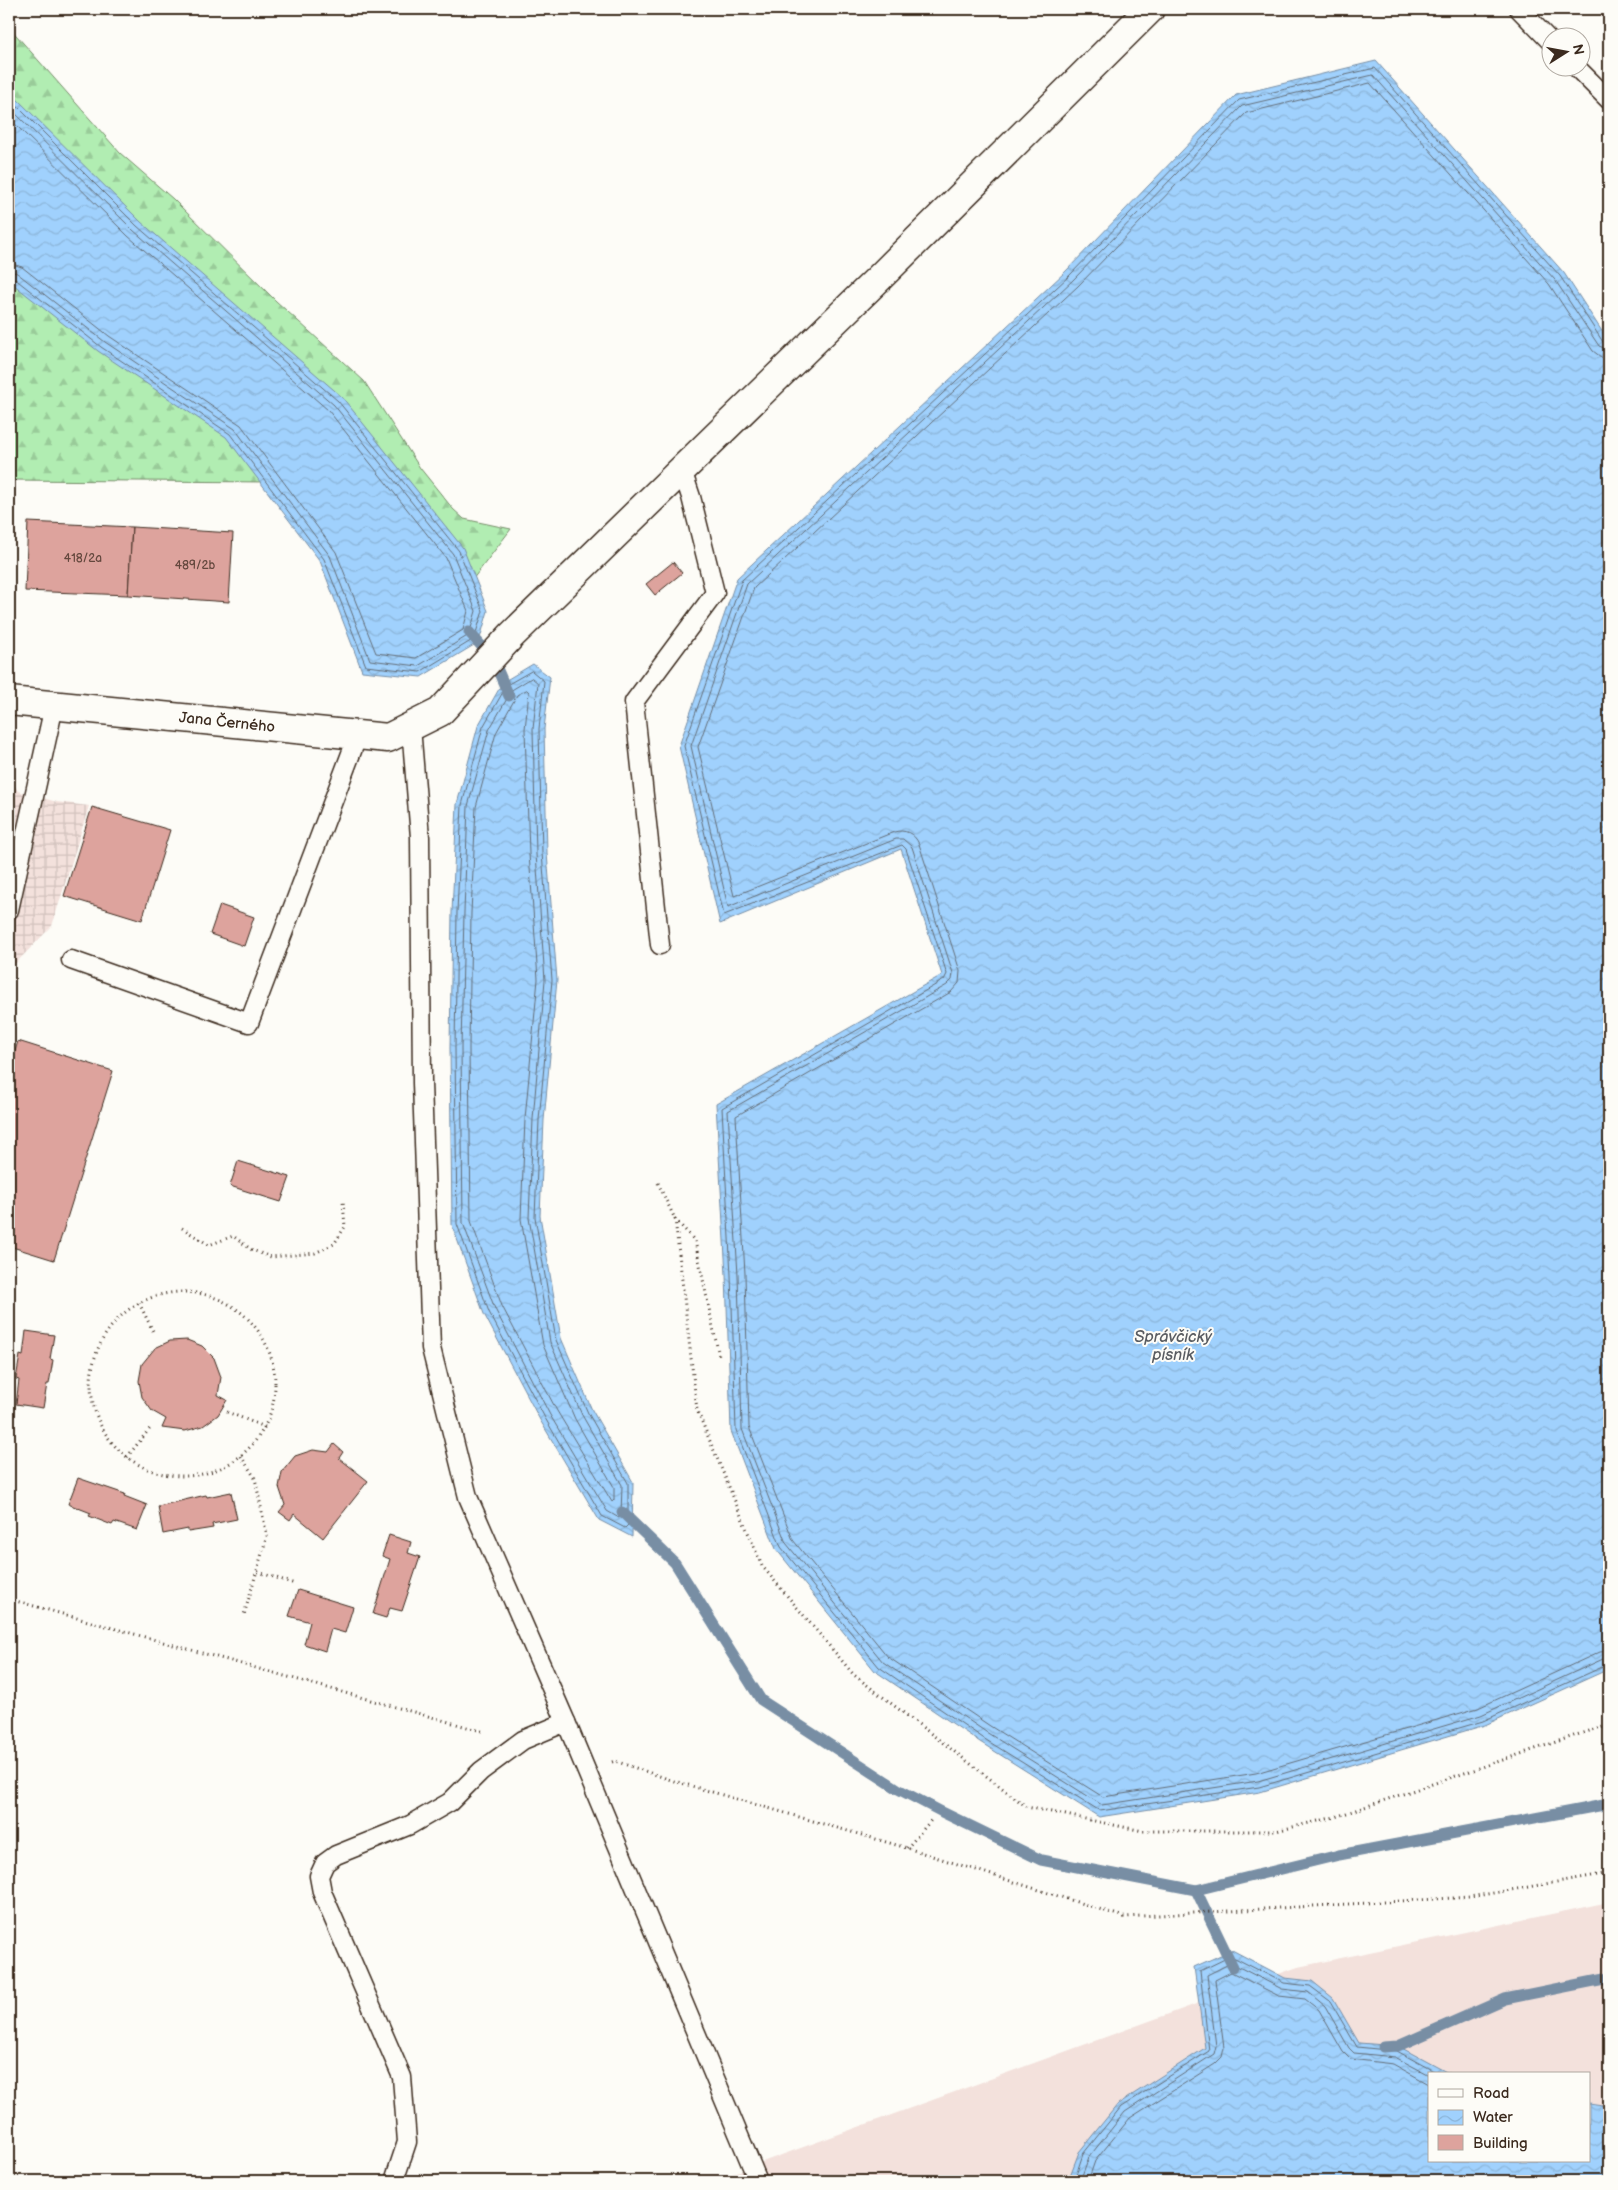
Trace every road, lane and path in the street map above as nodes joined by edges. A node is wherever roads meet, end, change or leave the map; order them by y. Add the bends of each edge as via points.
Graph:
1 (1150, 9) edge
2 (1519, 9) edge
3 (1540, 31) edge
4 (1587, 78) edge
5 (1609, 100) edge
6 (682, 470) junction
7 (9, 701) edge
8 (54, 706) junction
9 (411, 726) junction
10 (358, 735) junction
11 (9, 910) edge
12 (660, 945) dead end
13 (71, 960) dead end
14 (658, 1183) dead end
15 (344, 1201) dead end
16 (675, 1219) junction
17 (182, 1228) dead end
18 (139, 1303) junction
19 (153, 1331) dead end
20 (719, 1356) dead end
21 (227, 1412) dead end
22 (152, 1426) dead end
23 (265, 1427) junction
24 (241, 1456) junction
25 (127, 1457) junction
26 (258, 1572) junction
27 (295, 1584) dead end
28 (9, 1599) edge
29 (244, 1615) dead end
30 (566, 1722) junction
31 (1609, 1724) edge
32 (523, 1740) junction
33 (586, 1772) junction
34 (933, 1818) dead end
35 (907, 1848) junction
36 (1609, 1873) edge
37 (394, 2181) edge
38 (758, 2181) edge

1 - 6 street
2 - 3 lane
4 - 5 lane
6 - 9 street, Jana Černého via 512,635 440,712
6 - 12 lane via 715,593 634,702
7 - 8 street, Jana Černého
8 - 10 street, Jana Černého
8 - 11 lane
9 - 10 street, Jana Černého via 388,738
9 - 30 lane via 420,837 422,1082 431,1348 468,1498
10 - 13 lane via 249,1023
14 - 16 path
15 - 17 path via 345,1227 334,1244 315,1253 271,1257 252,1250 233,1236 208,1245
16 - 20 path via 695,1241
16 - 31 path via 697,1410 762,1566 854,1675 1027,1807 1143,1831 1276,1831 1335,1817
18 - 19 path
18 - 23 path via 167,1293 196,1292 224,1301 248,1318 265,1342 274,1370 274,1400
18 - 25 path via 118,1318 103,1339 94,1364 91,1390 97,1415 109,1438
21 - 23 path
22 - 25 path
23 - 24 path
24 - 25 path via 220,1469 172,1476 148,1469
24 - 26 path via 255,1478 264,1511 267,1536
26 - 27 path
26 - 29 path
28 - 32 path
30 - 32 lane
30 - 33 lane
32 - 37 lane via 482,1771 450,1802 410,1825 336,1854 325,1863 318,1876 402,2077 407,2142
33 - 35 path via 615,1761
33 - 38 lane
34 - 35 path
35 - 36 path via 1124,1917 1470,1897

